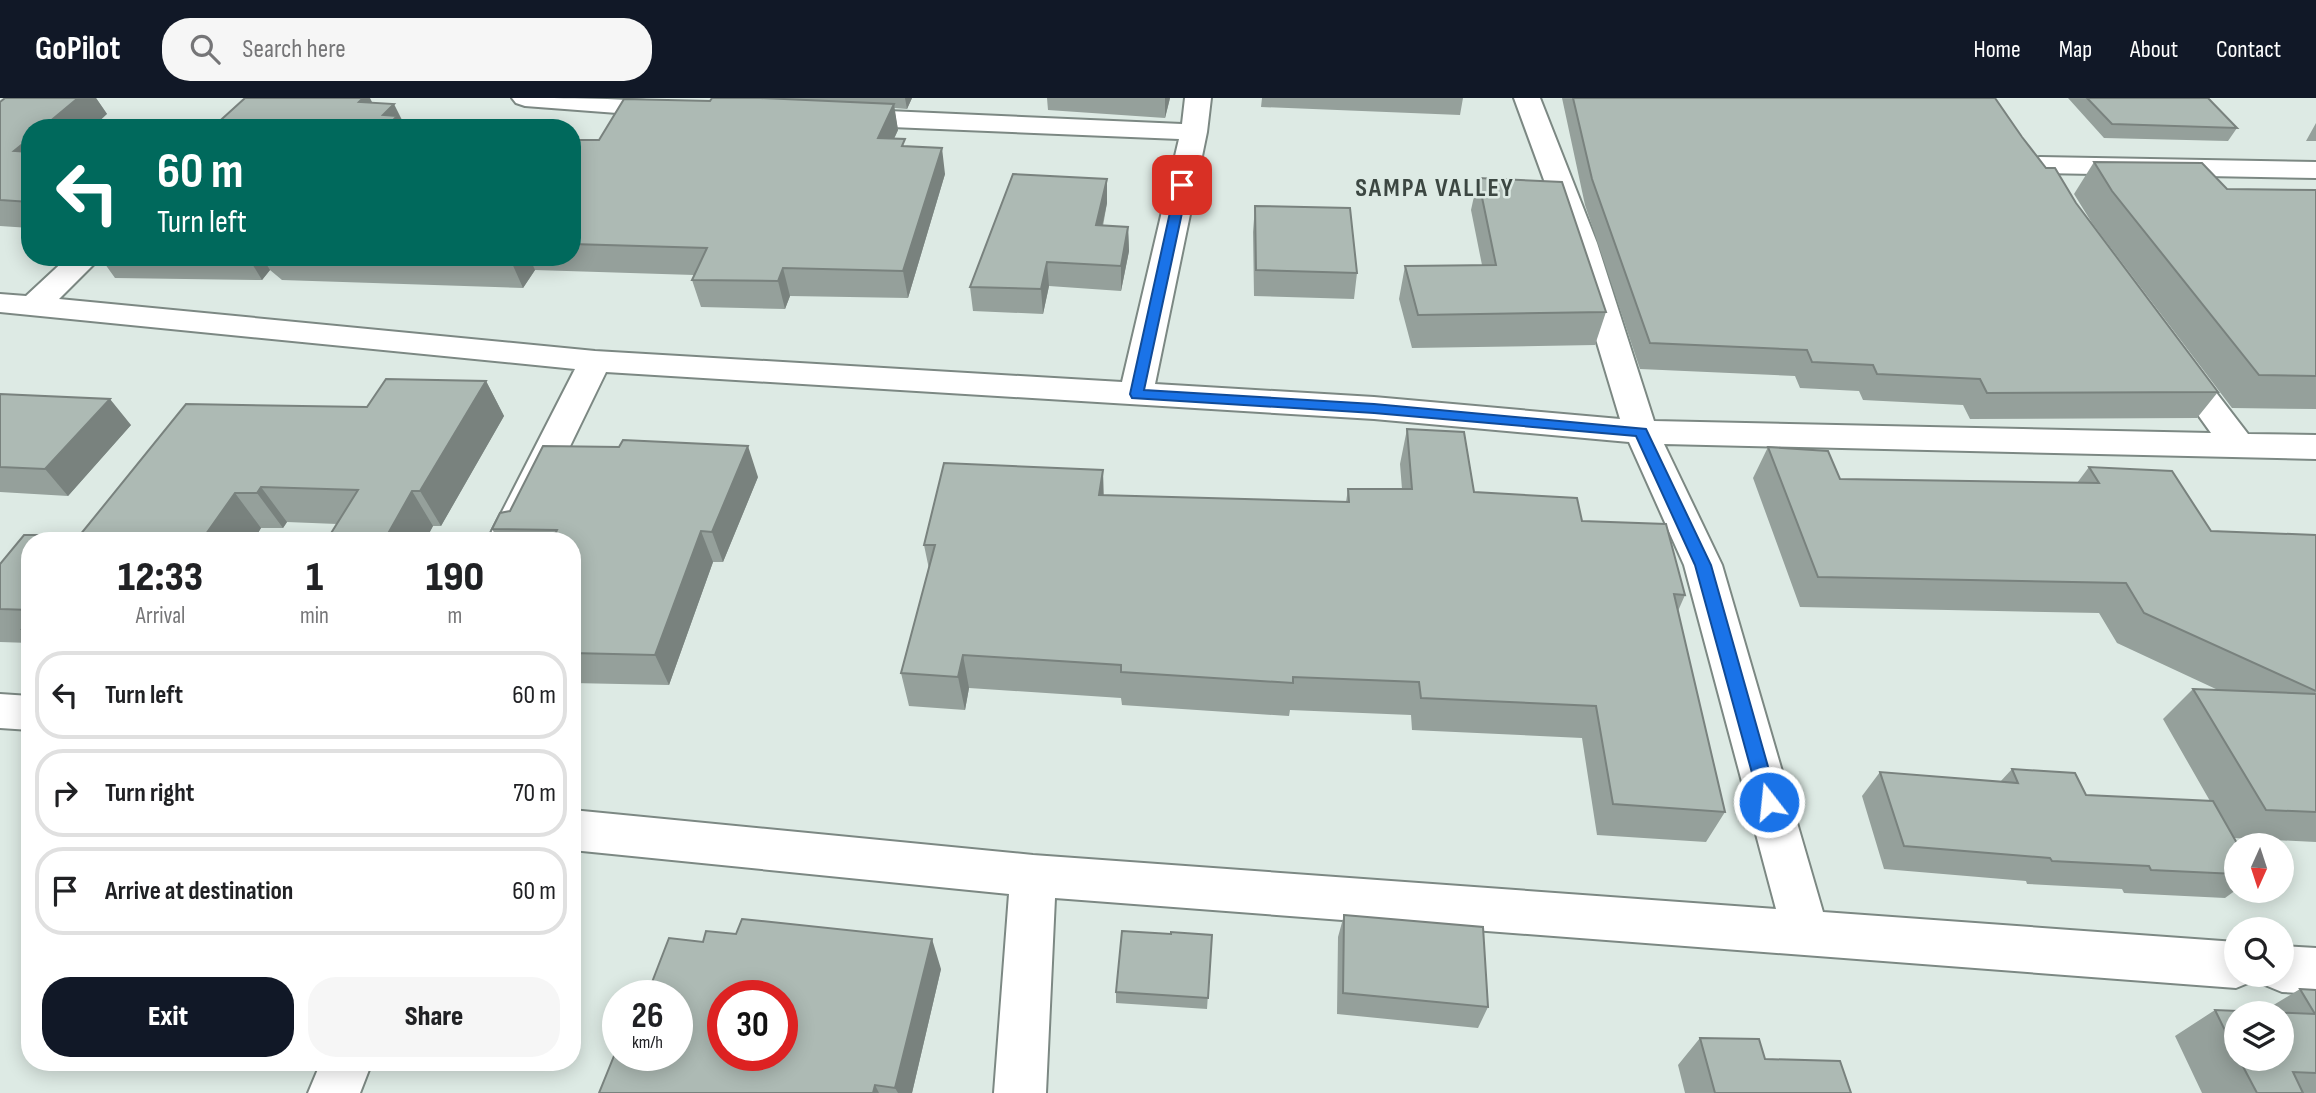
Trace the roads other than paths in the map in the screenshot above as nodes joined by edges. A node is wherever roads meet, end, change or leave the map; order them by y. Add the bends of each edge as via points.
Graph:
1 (524, 98) edge
2 (1198, 98) edge
3 (1527, 98) edge
4 (697, 110) edge
5 (821, 116) edge
6 (1194, 132) junction
7 (2316, 170) edge
8 (2056, 194) edge
9 (76, 266) edge
10 (0, 303) edge
11 (35, 305) junction
12 (2157, 336) edge
13 (595, 361) junction
14 (1136, 394) junction
15 (1641, 432) junction
16 (2237, 444) junction
17 (2316, 447) edge
18 (510, 532) edge
19 (0, 711) edge
20 (21, 712) edge
21 (581, 831) edge
22 (1033, 876) junction
23 (1806, 934) junction
24 (2224, 964) edge
25 (2294, 970) edge
26 (2316, 971) edge
27 (343, 1071) edge
28 (334, 1093) edge
29 (1020, 1093) edge

1 - 4 street
2 - 6 street
3 - 15 street via 1582,243
5 - 6 street
6 - 14 street
7 - 8 street via 2032,155
9 - 11 street
10 - 11 street
11 - 13 street
12 - 16 street
13 - 14 street
13 - 18 street
14 - 15 street via 1374,408
15 - 16 street
15 - 23 street via 1703,565
16 - 17 street
19 - 20 street
21 - 22 street
22 - 23 street
22 - 29 street
23 - 24 street
25 - 26 street
27 - 28 street

